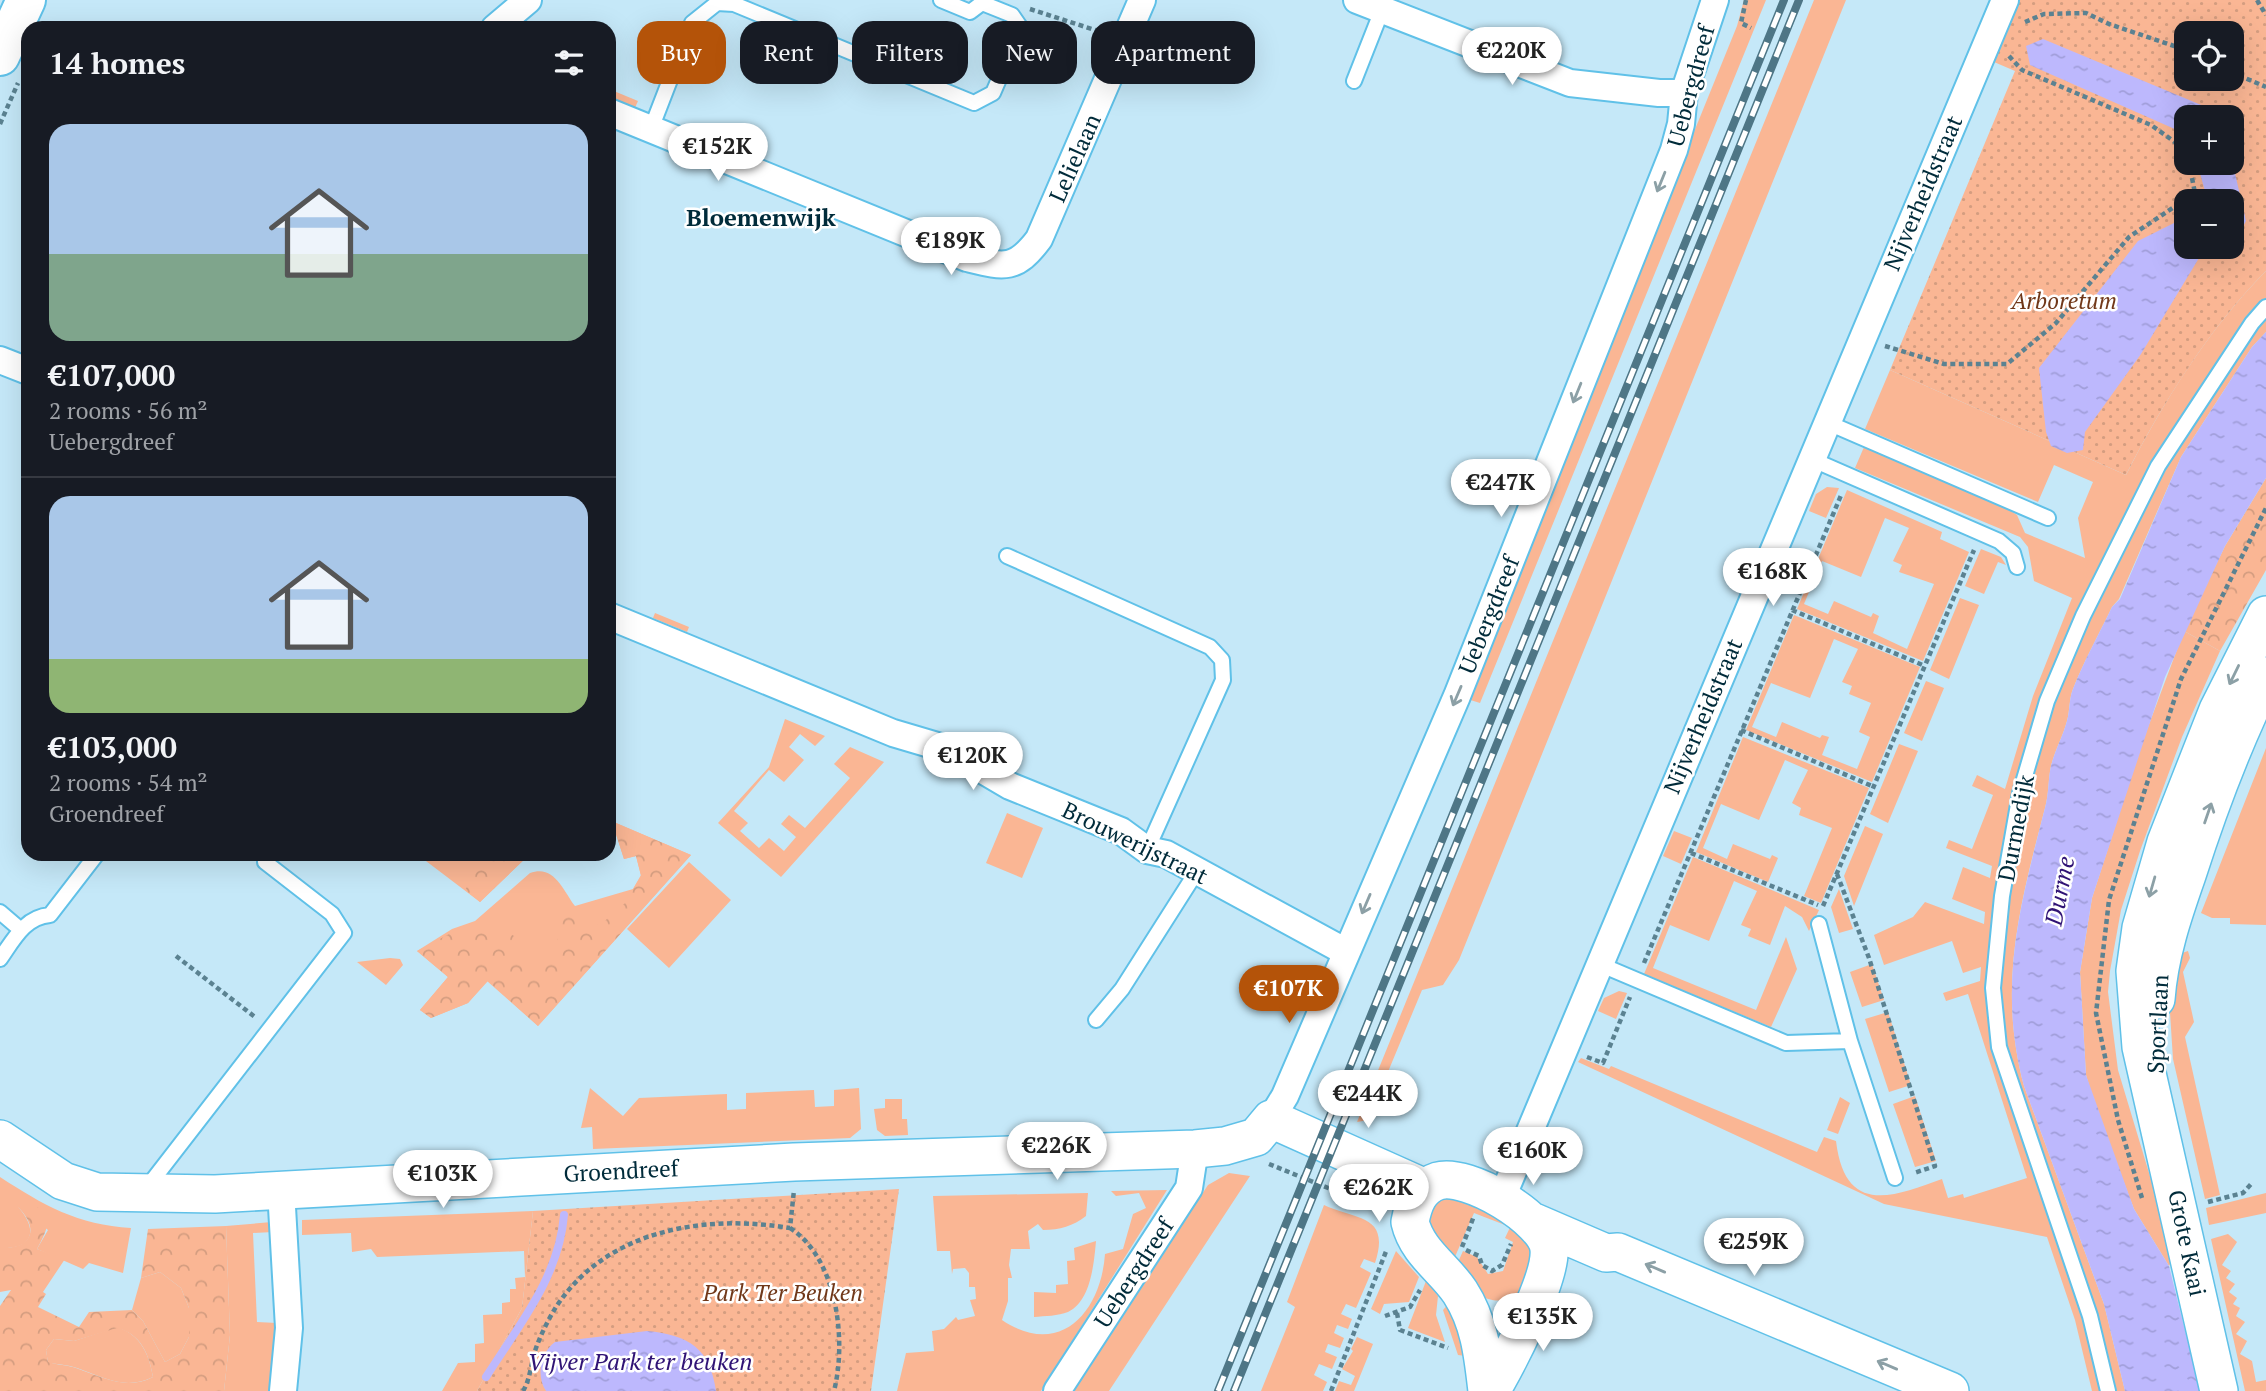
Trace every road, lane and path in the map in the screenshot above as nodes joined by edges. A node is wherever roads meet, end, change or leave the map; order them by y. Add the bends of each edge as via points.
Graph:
1 (26, 0) edge
2 (528, 0) edge
3 (941, 0) edge
4 (1142, 0) edge
5 (1357, 0) edge
6 (1715, 0) edge
7 (1746, 0) edge
8 (2005, 0) edge
9 (2257, 0) edge
10 (1382, 10) junction
11 (1012, 15) junction
12 (2266, 15) edge
13 (503, 21) edge
14 (1133, 21) edge
15 (1091, 28) edge
16 (1751, 28) dead end
17 (1990, 35) junction
18 (2174, 46) edge
19 (9, 68) edge
20 (2244, 78) edge
21 (1354, 81) dead end
22 (1106, 84) edge
23 (2266, 87) edge
24 (1684, 93) junction
25 (616, 115) edge
26 (0, 124) edge
27 (651, 129) junction
28 (2174, 141) edge
29 (2191, 175) edge
30 (2266, 307) edge
31 (1861, 339) junction
32 (0, 360) edge
33 (21, 368) edge
34 (1826, 422) junction
35 (1811, 459) junction
36 (1849, 477) junction
37 (2048, 518) dead end
38 (1981, 533) junction
39 (1007, 556) dead end
40 (2017, 567) dead end
41 (1792, 610) junction
42 (2266, 615) edge
43 (616, 620) edge
44 (1924, 666) junction
45 (2266, 676) edge
46 (1741, 730) junction
47 (1872, 786) junction
48 (1147, 850) junction
49 (91, 861) edge
50 (265, 861) edge
51 (1197, 871) junction
52 (1836, 873) junction
53 (1822, 907) junction
54 (0, 912) edge
55 (1819, 924) joint
56 (20, 930) junction
57 (1346, 952) junction
58 (176, 956) dead end
59 (0, 958) edge
60 (1600, 964) junction
61 (1096, 1020) dead end
62 (270, 1029) junction
63 (1850, 1041) junction
64 (2154, 1094) junction
65 (0, 1139) edge
66 (1264, 1140) junction
67 (1195, 1149) junction
68 (794, 1162) junction
69 (1895, 1178) joint
70 (2253, 1182) dead end
71 (1364, 1185) junction
72 (281, 1189) junction
73 (142, 1194) junction
74 (1419, 1197) junction
75 (1501, 1200) junction
76 (2180, 1209) junction
77 (790, 1228) junction
78 (1519, 1231) junction
79 (1388, 1236) dead end
80 (1447, 1254) junction
81 (1541, 1286) junction
82 (1460, 1293) junction
83 (1397, 1313) junction
84 (1385, 1316) dead end
85 (1448, 1348) dead end
86 (283, 1391) edge
87 (524, 1391) edge
88 (834, 1391) edge
89 (1057, 1391) edge
90 (1331, 1391) edge
91 (1489, 1391) edge
92 (1950, 1391) edge
93 (2108, 1391) edge
94 (2219, 1391) edge

1 - 19 main road
2 - 13 street
3 - 11 lane via 970,12 982,3
4 - 14 street, Lelielaan
5 - 10 street
6 - 24 street, Uebergdreef
7 - 16 path via 1741,23
8 - 17 street, Nijverheidstraat
9 - 12 path
10 - 21 lane
10 - 24 street via 1570,83
11 - 15 path via 1033,8
11 - 27 lane via 1021,28 993,93 974,103 734,4 717,3 692,23
17 - 18 path via 2044,14 2087,13
17 - 28 path via 2022,70 2151,125
17 - 31 street, Nijverheidstraat
19 - 26 path
20 - 23 path
22 - 27 street, Lelielaan via 1039,239 1024,259 1002,266 967,258
24 -> 57 street, Uebergdreef via 1674,150 1457,696
25 - 27 street
29 - 31 path via 2195,193 2129,237 2056,323 2007,364 1944,364
30 - 93 lane, Durmedijk via 2158,466 2083,616 2047,701 2020,793 2003,897 1993,988 1999,1047 2090,1316
31 - 34 street, Nijverheidstraat
32 - 33 street
34 - 35 street, Nijverheidstraat
34 - 37 lane
35 - 36 lane
35 - 60 street, Nijverheidstraat
36 - 38 lane
36 - 41 path
38 - 40 lane via 2013,553
38 - 44 path
39 - 48 lane via 1210,648 1222,660 1223,680
41 - 44 path
41 - 46 path
42 -> 64 street, Sportlaan via 2228,687 2195,766 2141,928 2135,971 2140,1035
43 - 48 street, Brouwerijstraat via 893,733 947,749 1010,786 1121,831
44 - 47 path
64 -> 45 street, Sportlaan via 2158,979 2164,949 2217,786
46 - 47 path
46 - 53 path via 1691,853
47 - 52 path
48 - 51 street, Brouwerijstraat via 1166,854
49 - 56 lane via 50,915 36,916
50 - 62 lane via 332,914 344,933
51 - 57 street, Brouwerijstraat
51 - 61 lane via 1122,989
52 - 53 path
52 - 69 path via 1935,1166
53 - 55 path
54 - 56 lane
55 - 63 lane
56 - 59 lane
57 - 66 street, Uebergdreef
58 - 62 path
60 - 63 lane via 1786,1043
60 - 75 street, Nijverheidstraat
62 - 73 lane
63 - 69 lane
64 - 76 street, Grote Kaai
65 - 73 street, Groendreef via 63,1181 97,1192
66 - 67 street, Groendreef
66 - 71 street
66 - 71 path via 1333,1190
66 - 74 street
67 - 68 street, Groendreef
67 - 89 street, Uebergdreef via 1189,1188
68 - 72 street, Groendreef
68 - 77 path
70 - 76 path via 2243,1193
71 - 74 street
72 - 73 street, Groendreef
72 - 86 street via 289,1328
74 - 75 street via 1438,1181 1451,1180 1475,1185
74 - 80 street via 1410,1223 1413,1235
75 - 78 street
76 - 94 street, Grote Kaai
77 - 87 path via 748,1221 671,1230 646,1235 603,1259 577,1280 556,1308 536,1349
77 - 88 path via 807,1239 832,1294 840,1361
78 - 80 path via 1496,1271 1488,1270 1479,1256
78 - 81 street via 1547,1240 1548,1269
92 -> 78 street via 1618,1252
79 - 90 path via 1365,1315
80 - 82 street
80 - 83 path via 1414,1303
81 - 82 street via 1511,1308 1471,1302
81 - 91 street via 1505,1369
82 - 91 street via 1476,1323
83 - 84 path
83 - 85 path via 1400,1330

